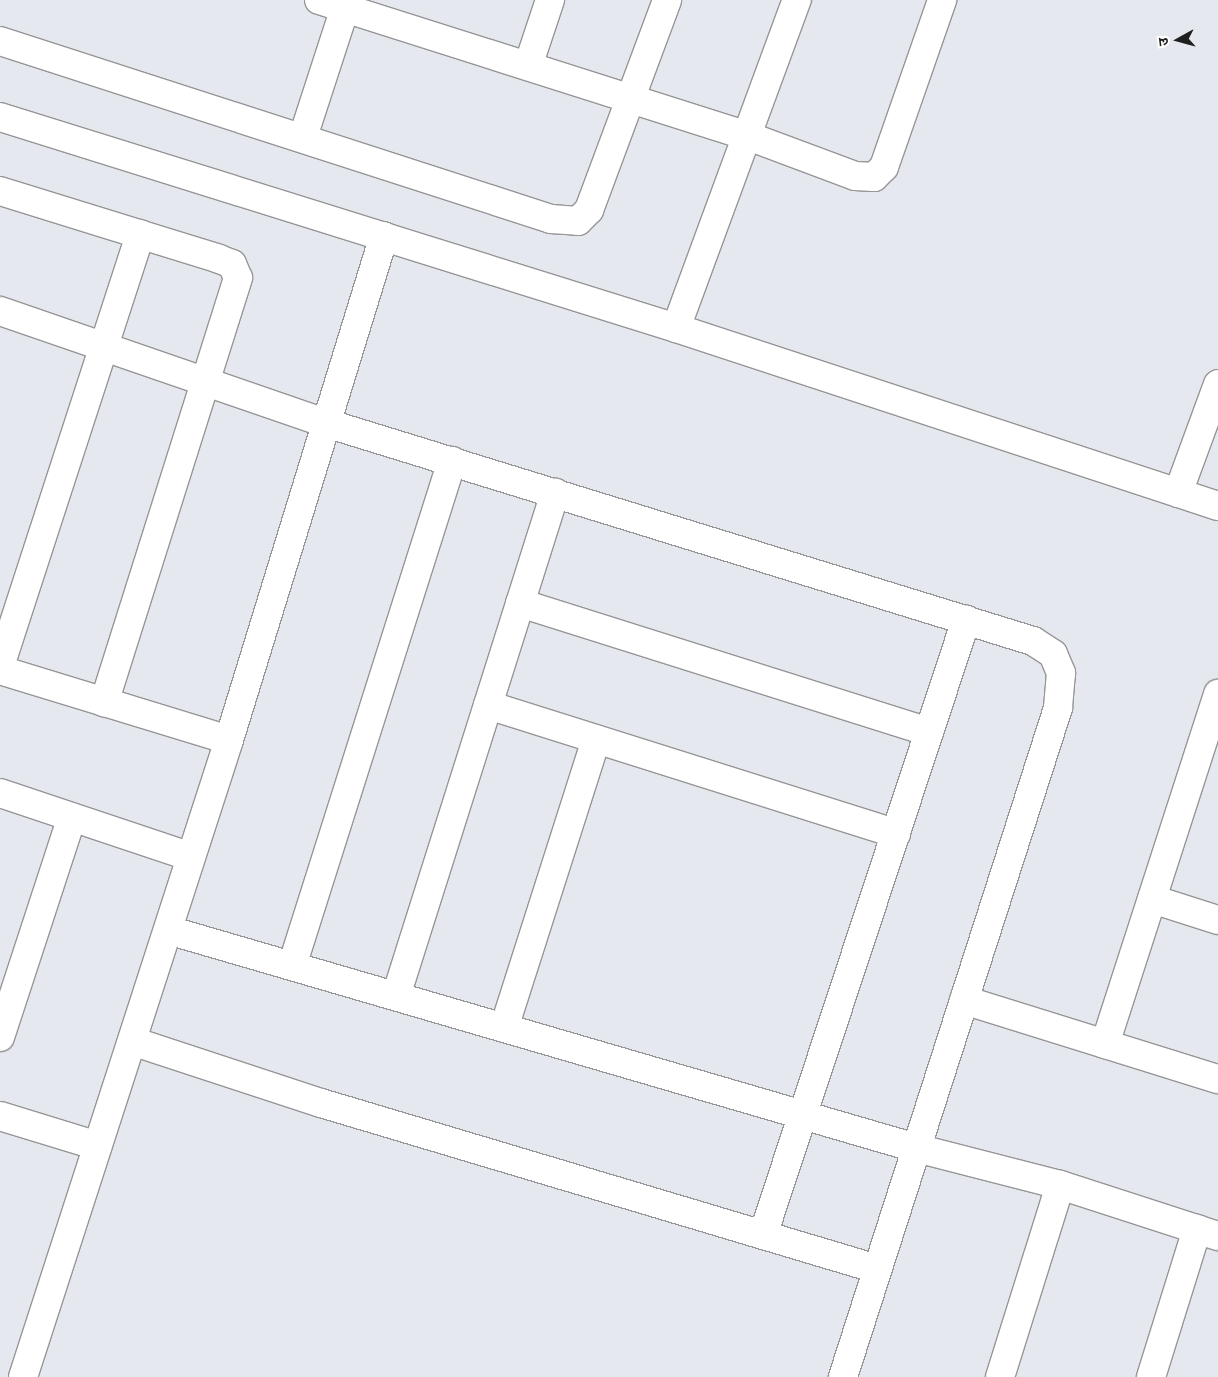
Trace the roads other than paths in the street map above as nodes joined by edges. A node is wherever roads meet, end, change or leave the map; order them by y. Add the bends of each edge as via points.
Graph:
1 (319, 0) edge
2 (550, 0) edge
3 (666, 0) edge
4 (798, 0) edge
5 (942, 0) edge
6 (345, 8) junction
7 (0, 40) edge
8 (528, 66) junction
9 (630, 99) junction
10 (0, 117) edge
11 (748, 136) junction
12 (303, 137) junction
13 (0, 191) edge
14 (140, 234) junction
15 (384, 236) junction
16 (0, 311) edge
17 (676, 328) junction
18 (104, 346) junction
19 (208, 381) junction
20 (1218, 384) edge
21 (326, 423) junction
22 (452, 461) junction
23 (555, 493) junction
24 (1178, 493) junction
25 (1218, 506) edge
26 (520, 603) junction
27 (966, 620) junction
28 (0, 666) edge
29 (0, 670) edge
30 (1218, 694) edge
31 (104, 702) junction
32 (488, 705) junction
33 (929, 732) junction
34 (596, 739) junction
35 (229, 740) junction
36 (0, 792) edge
37 (72, 817) junction
38 (896, 834) junction
39 (191, 857) junction
40 (1152, 899) junction
41 (1218, 920) edge
42 (168, 930) junction
43 (292, 966) junction
44 (396, 996) junction
45 (964, 1000) junction
46 (504, 1028) junction
47 (0, 1037) edge
48 (132, 1041) junction
49 (1105, 1044) junction
50 (1218, 1080) edge
51 (0, 1116) edge
52 (804, 1116) junction
53 (98, 1146) junction
54 (916, 1148) junction
55 (1060, 1185) junction
56 (1208, 1233) edge
57 (763, 1235) junction
58 (877, 1269) junction
59 (23, 1377) edge
60 (843, 1377) edge
61 (1000, 1377) edge
62 (1151, 1377) edge

1 - 6 street
2 - 8 street
3 - 9 street
4 - 11 street
5 - 11 street via 884,167 874,177 856,176
6 - 8 street
6 - 12 street
7 - 12 street
8 - 9 street
9 - 11 street
9 - 12 street via 589,210 578,222 551,219
10 - 15 street
11 - 17 street
13 - 14 street
14 - 18 street
14 - 19 street via 232,264 238,278 236,293
15 - 17 street
15 - 21 street
16 - 18 street
17 - 24 street
18 - 19 street
18 - 28 street
19 - 21 street
19 - 31 street
20 - 24 street
21 - 22 street
21 - 35 street
22 - 23 street
22 - 43 street
23 - 26 street
23 - 27 street
24 - 25 street
26 - 32 street
26 - 33 street
27 - 33 street
27 - 45 street via 1032,641 1053,654 1061,673 1058,708
29 - 31 street
30 - 40 street
31 - 35 street
32 - 34 street
32 - 44 street
33 - 38 street
34 - 38 street
34 - 46 street
35 - 39 street
36 - 37 street
37 - 39 street
37 - 47 street
38 - 52 street
39 - 42 street
40 - 41 street
40 - 49 street
42 - 43 street
42 - 48 street
43 - 44 street
44 - 46 street
45 - 49 street
45 - 54 street
46 - 52 street
48 - 53 street
48 - 57 street via 321,1103
49 - 50 street
51 - 53 street
52 - 54 street
52 - 57 street
53 - 59 street
54 - 55 street
54 - 58 street
55 - 56 street
55 - 61 street
56 - 62 street
57 - 58 street
58 - 60 street

